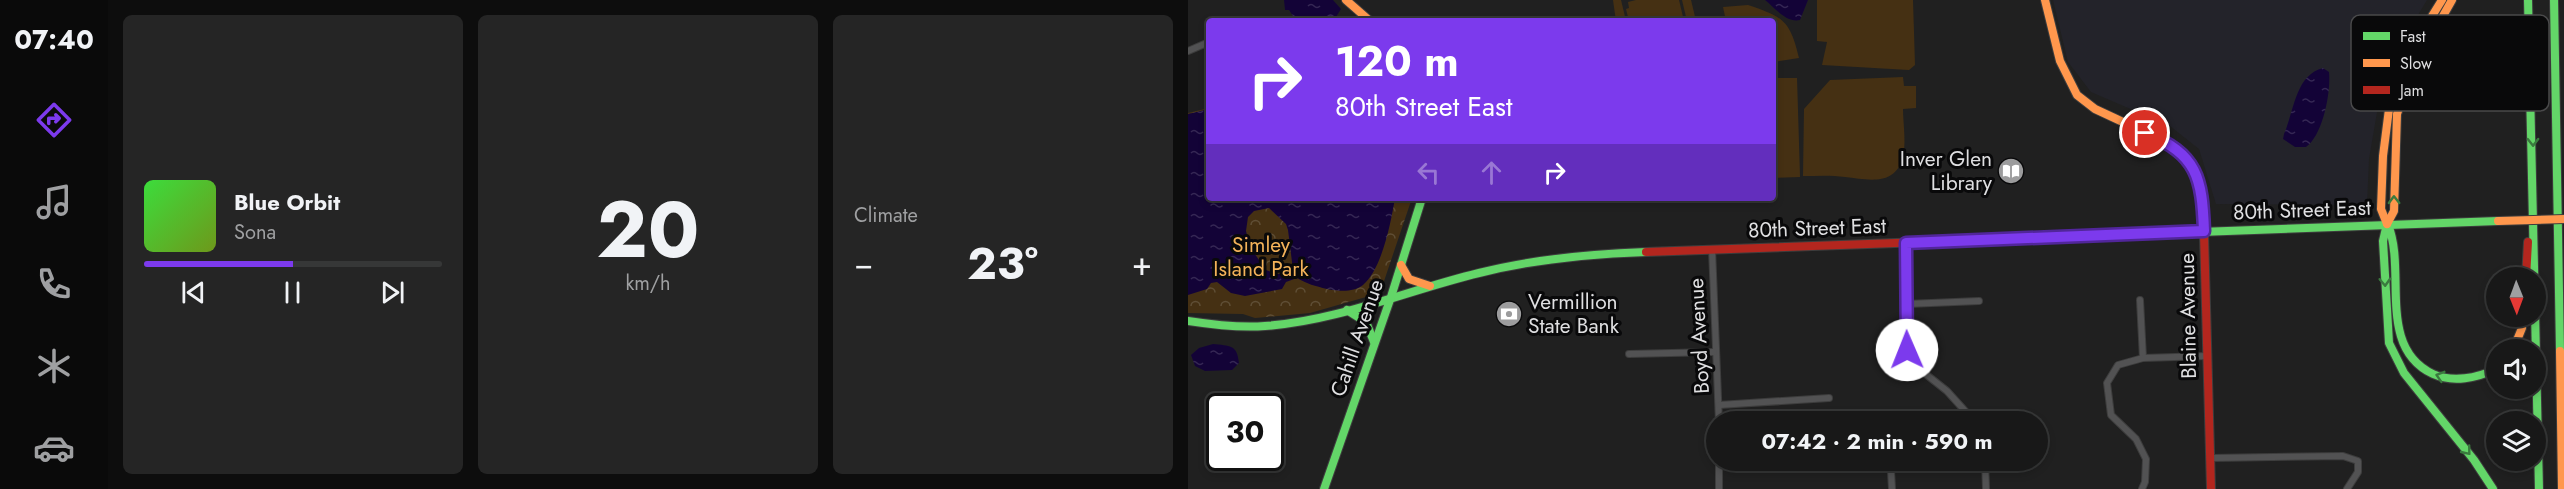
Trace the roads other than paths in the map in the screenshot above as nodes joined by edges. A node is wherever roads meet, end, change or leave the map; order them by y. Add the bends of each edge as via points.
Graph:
1 (1347, 0) edge
2 (2044, 0) edge
3 (2442, 0) edge
4 (2452, 0) edge
5 (2528, 0) edge
6 (2554, 0) edge
7 (2433, 15) edge
8 (2444, 15) edge
9 (2528, 15) edge
10 (1365, 18) edge
11 (1206, 43) edge
12 (1188, 51) edge
13 (2389, 111) edge
14 (2398, 111) edge
15 (2531, 111) edge
16 (2558, 175) junction
17 (2533, 176) junction
18 (1421, 201) edge
19 (2564, 219) edge
20 (2387, 224) junction
21 (2204, 231) junction
22 (2564, 240) edge
23 (1906, 243) junction
24 (1712, 249) junction
25 (1401, 265) junction
26 (2527, 267) edge
27 (1431, 286) junction
28 (1391, 297) junction
29 (2140, 300) dead end
30 (1979, 302) dead end
31 (1907, 304) junction
32 (1347, 310) junction
33 (1188, 321) edge
34 (1374, 344) junction
35 (1714, 352) junction
36 (1629, 354) dead end
37 (2207, 356) junction
38 (2144, 357) junction
39 (2486, 374) edge
40 (1829, 398) dead end
41 (1719, 405) junction
42 (1719, 411) edge
43 (1965, 411) edge
44 (2211, 458) junction
45 (1719, 471) edge
46 (1891, 471) dead end
47 (1985, 471) edge
48 (1324, 489) edge
49 (1719, 489) edge
50 (1892, 489) edge
51 (1986, 489) edge
52 (2142, 489) edge
53 (2211, 489) edge
54 (2347, 489) edge
55 (2493, 489) edge
56 (2539, 489) edge
57 (2562, 489) edge

1 - 10 main road
2 - 21 main road, Blaine Avenue via 2060,62 2079,97 2093,108 2175,146 2197,174 2203,197
3 - 7 main road
8 -> 4 main road
5 -> 9 main road
6 - 16 main road
11 - 12 street
13 - 20 main road via 2381,209
20 -> 14 main road via 2394,210
15 -> 17 main road
16 - 22 main road
16 - 57 main road
17 - 26 main road
17 - 56 main road
18 - 25 main road, Cahill Avenue
19 - 20 main road, 80th Street East, bridge
20 - 21 main road, 80th Street East
39 -> 20 main road via 2475,379 2454,380 2432,374 2404,347 2397,318 2394,241
20 -> 55 main road via 2383,241 2389,342 2404,373
21 - 23 main road, 80th Street East
21 - 37 main road, Blaine Avenue
23 - 24 main road, 80th Street East
23 - 31 street
24 - 27 main road, 80th Street East via 1542,259
24 - 35 street, Boyd Avenue
25 - 27 main road via 1409,279
25 - 28 main road, Cahill Avenue
27 - 28 main road, 80th Street East
28 - 32 main road, 80th Street East
28 - 34 main road, Cahill Avenue
29 - 38 street
30 - 31 street
31 - 43 street via 1907,350 1912,364
32 - 33 main road, 80th Street East via 1303,322 1257,327
32 - 34 main road via 1366,322
34 - 48 main road, Cahill Avenue
35 - 36 street
35 - 41 street, Boyd Avenue
37 - 38 street
37 - 44 main road, Blaine Avenue
38 - 52 street via 2118,365 2107,383 2111,415 2136,439 2146,459
40 - 41 street
41 - 42 street, Boyd Avenue
44 - 53 main road, Blaine Avenue
44 - 54 street via 2343,456 2358,461 2358,472
45 - 49 street
46 - 50 street
47 - 51 street

